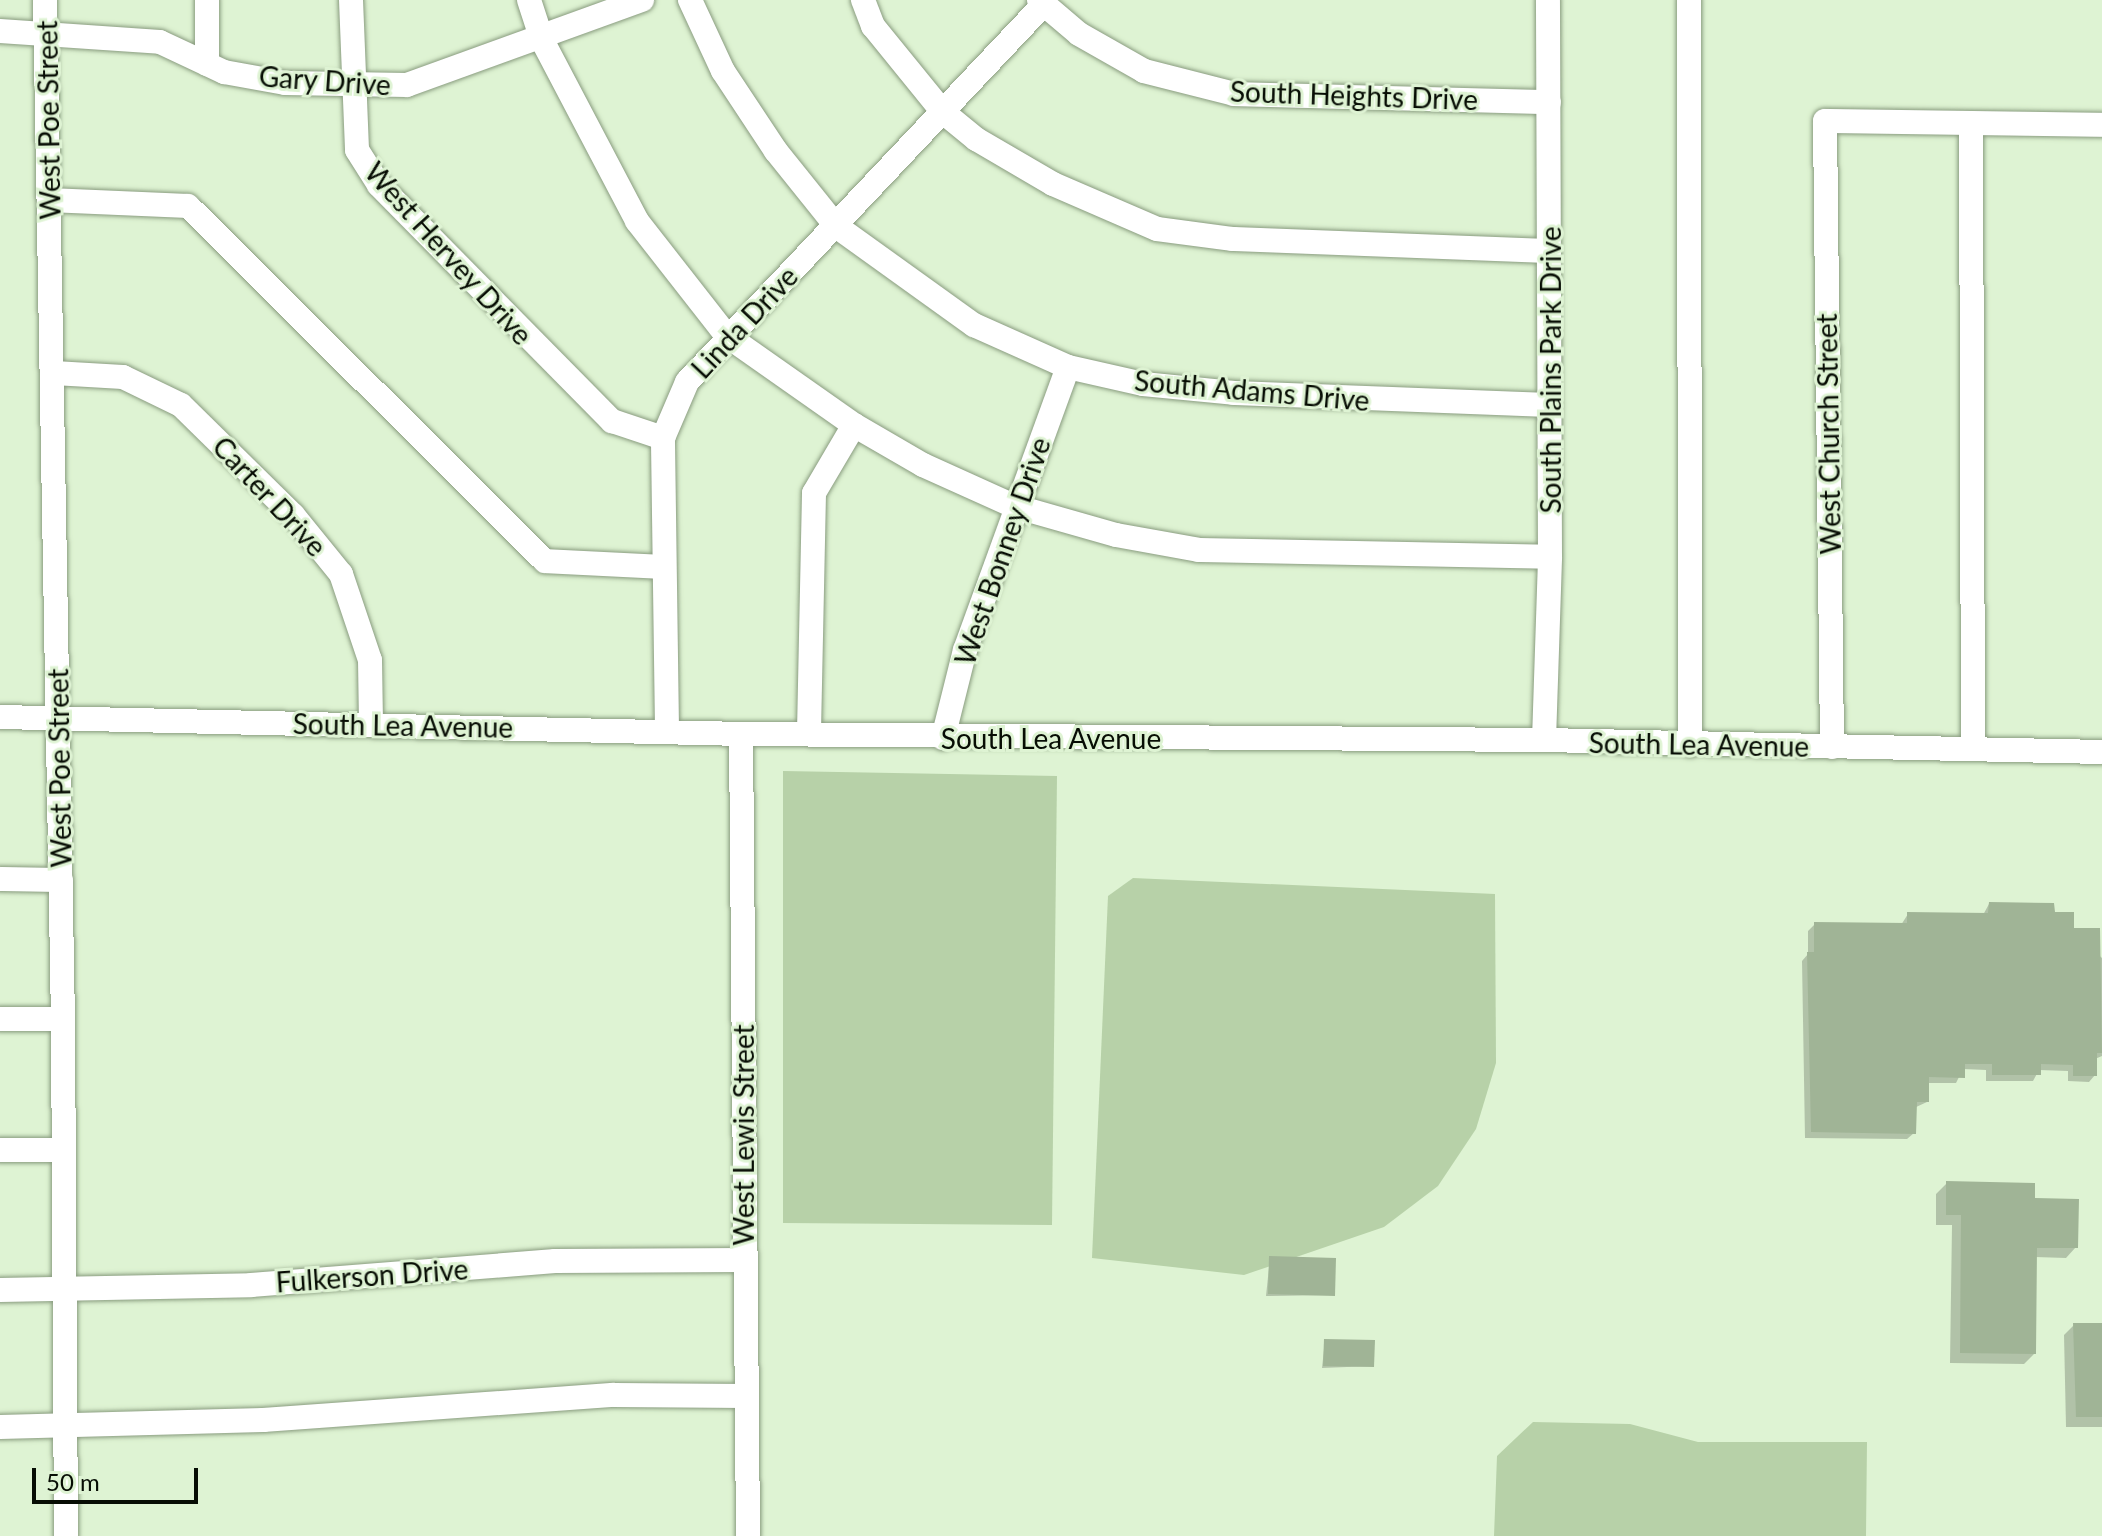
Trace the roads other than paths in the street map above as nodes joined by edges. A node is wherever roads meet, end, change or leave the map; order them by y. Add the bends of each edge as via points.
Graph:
1 (45, 0) edge
2 (207, 0) edge
3 (351, 0) edge
4 (529, 0) edge
5 (642, 0) edge
6 (690, 0) edge
7 (863, 0) edge
8 (1548, 0) edge
9 (1689, 0) edge
10 (1041, 3) edge
11 (0, 31) edge
12 (46, 35) junction
13 (541, 38) junction
14 (207, 64) junction
15 (352, 85) junction
16 (1549, 102) junction
17 (943, 112) junction
18 (1971, 123) junction
19 (2102, 125) edge
20 (49, 200) junction
21 (836, 226) junction
22 (1549, 251) junction
23 (726, 335) junction
24 (1068, 367) junction
25 (54, 373) junction
26 (1550, 405) junction
27 (854, 425) junction
28 (663, 438) junction
29 (1014, 506) junction
30 (1550, 557) junction
31 (662, 567) junction
32 (0, 717) edge
33 (58, 719) junction
34 (371, 724) junction
35 (667, 729) junction
36 (809, 732) junction
37 (741, 734) junction
38 (943, 738) junction
39 (1544, 740) junction
40 (1690, 745) junction
41 (1832, 747) junction
42 (1973, 749) junction
43 (2102, 752) edge
44 (0, 879) edge
45 (61, 880) junction
46 (0, 1019) edge
47 (63, 1019) junction
48 (0, 1150) edge
49 (63, 1150) junction
50 (744, 1260) junction
51 (0, 1290) edge
52 (63, 1291) junction
53 (746, 1396) junction
54 (0, 1427) edge
55 (65, 1428) junction
56 (66, 1536) edge
57 (748, 1536) edge

1 - 12 street, West Poe Street
2 - 14 street
3 - 15 street, West Hervey Drive
4 - 13 street
5 - 13 street, Gary Drive
6 - 21 street, South Adams Drive via 723,71 776,151
7 - 17 street via 873,26
8 - 16 street, South Plains Park Drive
9 - 40 street
10 - 16 street, South Heights Drive via 1079,34 1144,71 1234,94
10 - 17 street, Linda Drive
11 - 12 street, Gary Drive
12 - 14 street, Gary Drive via 160,42
12 - 20 street, West Poe Street
13 - 15 street, Gary Drive via 407,85
13 - 23 street via 637,221
14 - 15 street, Gary Drive via 285,83
15 - 28 street, West Hervey Drive via 357,150 379,185 612,421
16 - 22 street, South Plains Park Drive
17 - 21 street, Linda Drive
17 - 22 street via 976,139 1053,184 1157,229 1233,239
18 - 19 street
18 - 41 street, West Church Street via 1825,121
18 - 42 street
20 - 25 street, West Poe Street
20 - 31 street via 188,206 545,561
21 - 23 street, Linda Drive
21 - 24 street, South Adams Drive via 974,325
22 - 26 street, South Plains Park Drive
23 - 27 street
23 - 28 street, Linda Drive via 687,382
24 - 26 street, South Adams Drive via 1143,384 1234,393
24 - 29 street, West Bonney Drive
25 - 33 street, West Poe Street
25 - 34 street, Carter Drive via 123,377 181,405 293,515 341,574 370,660
26 - 30 street, South Plains Park Drive
27 - 29 street via 923,465
27 - 36 street via 814,493
28 - 31 street, Linda Drive
29 - 30 street via 1116,535 1199,550
29 - 38 street, West Bonney Drive via 965,650
30 - 39 street, South Plains Park Drive
31 - 35 street, Linda Drive
32 - 33 street, South Lea Avenue
33 - 34 street, South Lea Avenue
33 - 45 street, West Poe Street
34 - 35 street, South Lea Avenue
35 - 37 street, South Lea Avenue
36 - 37 street, South Lea Avenue
36 - 38 street, South Lea Avenue
37 - 50 street, West Lewis Street
38 - 39 street, South Lea Avenue
39 - 40 street, South Lea Avenue
40 - 41 street, South Lea Avenue
41 - 42 street, South Lea Avenue
42 - 43 street, South Lea Avenue
44 - 45 street
45 - 47 street, West Poe Street
46 - 47 street
47 - 49 street, West Poe Street
48 - 49 street
49 - 52 street, West Poe Street
50 - 52 street, Fulkerson Drive via 555,1261 251,1285
50 - 53 street, West Lewis Street
51 - 52 street, Fulkerson Drive
52 - 55 street, West Poe Street
53 - 55 street via 614,1395
53 - 57 street, West Lewis Street
54 - 55 street
55 - 56 street, West Poe Street

